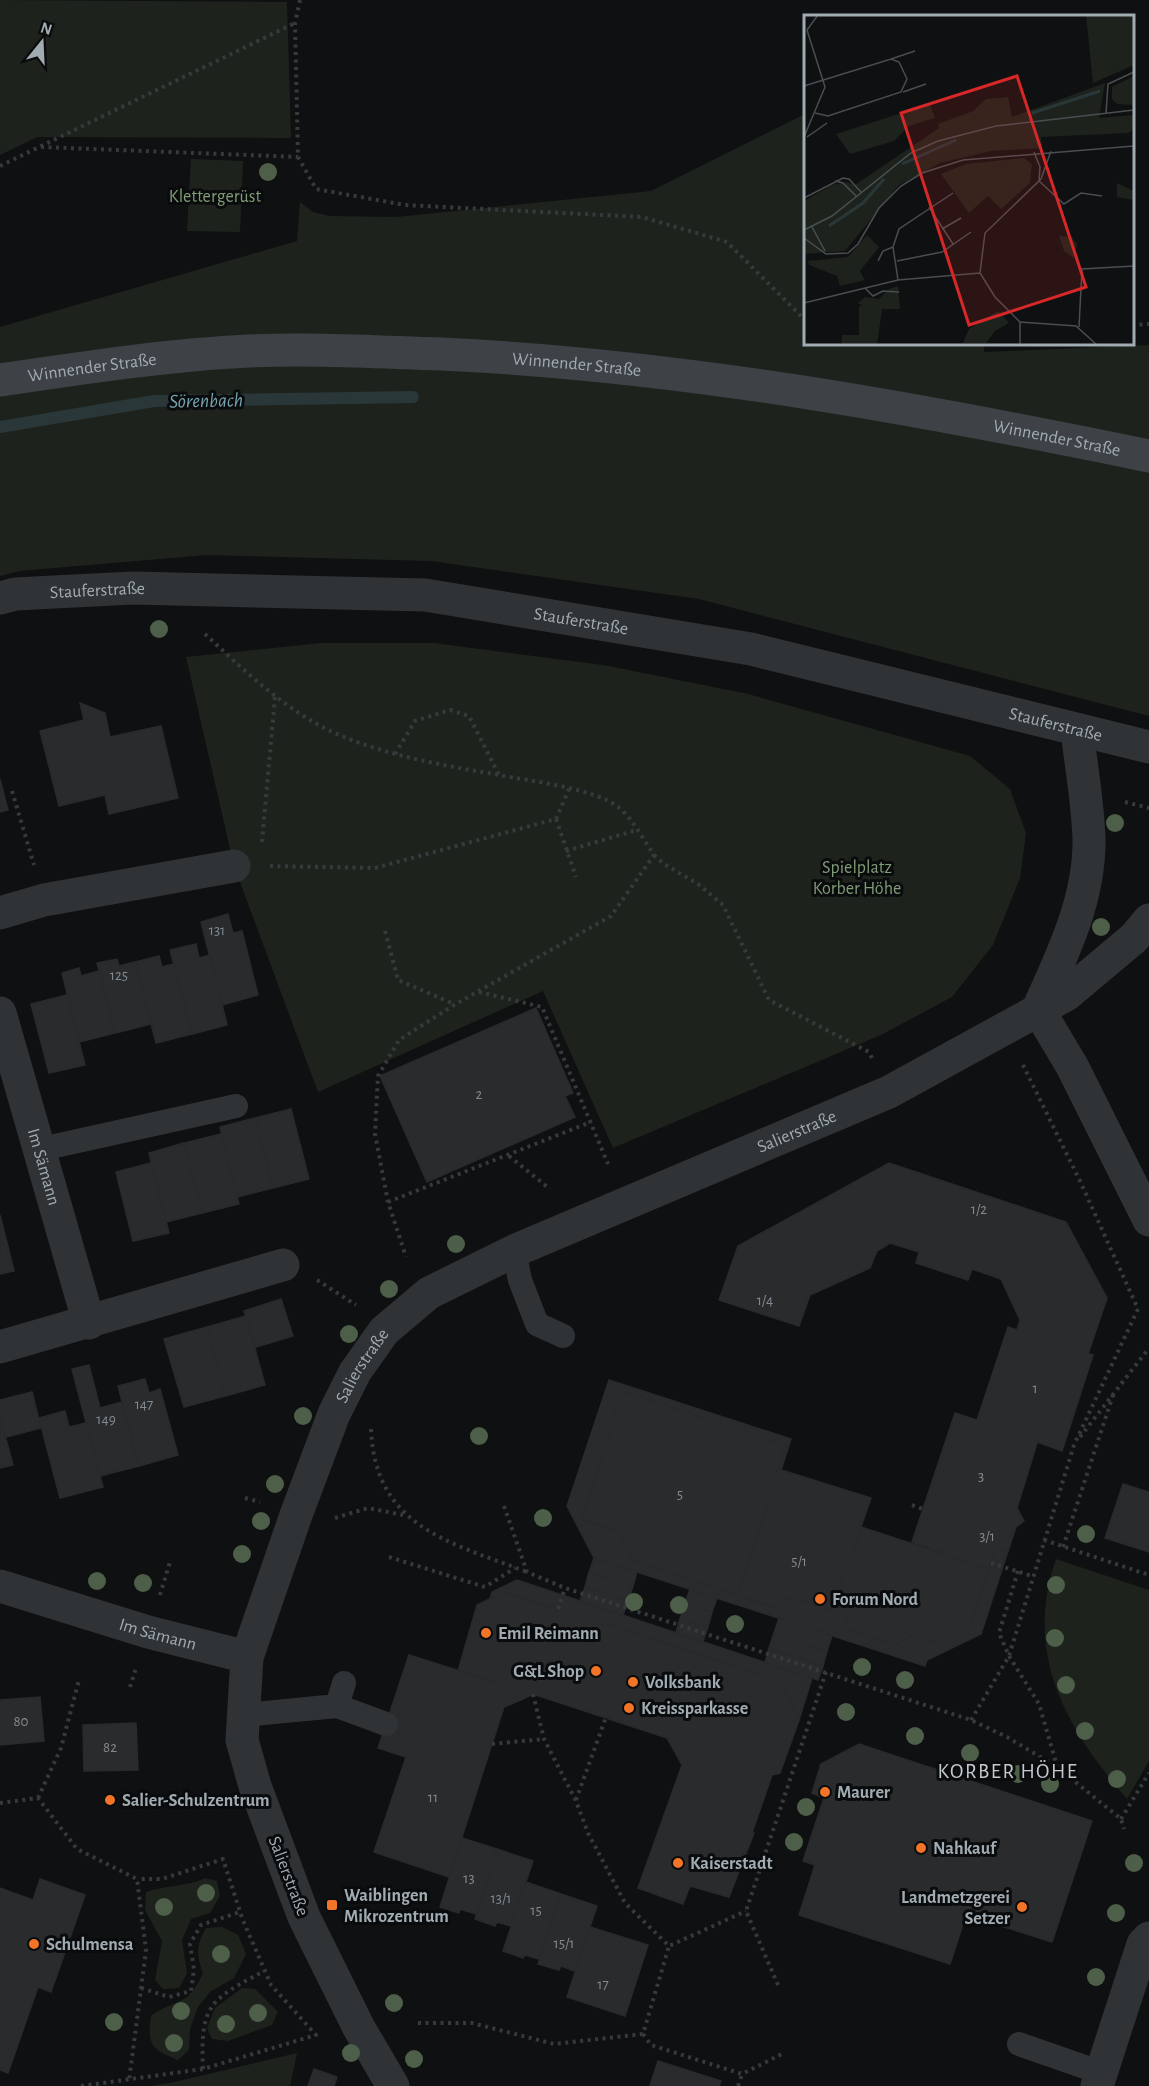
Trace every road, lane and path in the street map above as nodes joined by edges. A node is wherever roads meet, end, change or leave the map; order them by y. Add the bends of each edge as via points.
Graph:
1 (300, 0) edge
2 (296, 23) junction
3 (40, 147) junction
4 (298, 157) junction
5 (0, 166) edge
6 (804, 319) edge
7 (1149, 324) edge
8 (1134, 325) edge
9 (0, 380) edge
10 (1149, 456) edge
11 (0, 598) edge
12 (205, 634) dead end
13 (275, 696) junction
14 (1077, 730) junction
15 (1149, 747) edge
16 (395, 754) junction
17 (500, 776) junction
18 (569, 789) junction
19 (12, 791) dead end
20 (556, 819) junction
21 (637, 830) junction
22 (566, 851) junction
23 (654, 855) junction
24 (247, 866) junction
25 (576, 877) dead end
26 (44, 900) junction
27 (0, 913) edge
28 (1149, 920) edge
29 (385, 932) dead end
30 (479, 992) junction
31 (454, 1005) junction
32 (1038, 1009) junction
33 (0, 1012) edge
34 (868, 1052) dead end
35 (1020, 1059) dead end
36 (236, 1106) dead end
37 (591, 1122) junction
38 (38, 1150) junction
39 (508, 1156) junction
40 (608, 1164) dead end
41 (550, 1189) dead end
42 (388, 1202) junction
43 (1149, 1220) edge
44 (514, 1251) junction
45 (406, 1257) dead end
46 (283, 1265) joint
47 (89, 1323) junction
48 (384, 1331) junction
49 (563, 1336) dead end
50 (0, 1347) edge
51 (1149, 1348) edge
52 (1114, 1392) junction
53 (370, 1420) dead end
54 (1074, 1445) junction
55 (912, 1505) dead end
56 (504, 1506) dead end
57 (923, 1509) dead end
58 (296, 1515) junction
59 (404, 1515) junction
60 (1044, 1540) junction
61 (1063, 1547) junction
62 (389, 1557) dead end
63 (991, 1563) dead end
64 (516, 1568) junction
65 (1018, 1571) junction
66 (527, 1572) junction
67 (1032, 1575) junction
68 (1149, 1575) edge
69 (0, 1587) edge
70 (565, 1588) junction
71 (558, 1609) dead end
72 (1009, 1656) junction
73 (247, 1657) junction
74 (826, 1672) junction
75 (79, 1680) dead end
76 (344, 1683) dead end
77 (533, 1694) dead end
78 (337, 1706) junction
79 (243, 1715) junction
80 (606, 1717) dead end
81 (971, 1720) junction
82 (386, 1724) dead end
83 (544, 1739) junction
84 (492, 1744) dead end
85 (1057, 1767) junction
86 (1149, 1773) edge
87 (38, 1798) junction
88 (576, 1801) junction
89 (0, 1803) edge
90 (1121, 1819) junction
91 (1124, 1829) dead end
92 (137, 1879) junction
93 (746, 1911) junction
94 (240, 1912) junction
95 (1149, 1938) edge
96 (669, 1946) junction
97 (264, 1971) junction
98 (778, 1985) dead end
99 (141, 1988) junction
100 (418, 2023) dead end
101 (643, 2034) junction
102 (1019, 2043) dead end
103 (784, 2054) dead end
104 (203, 2068) junction
105 (742, 2074) junction
106 (1099, 2079) edge
107 (129, 2081) junction
108 (81, 2086) edge
109 (393, 2086) edge
110 (738, 2086) edge

1 - 2 path
2 - 3 path
2 - 4 path
3 - 4 path
3 - 5 path
4 - 6 path via 316,189 405,205 642,218 727,242
7 - 8 path
9 - 10 street, Winnender Straße via 249,351 516,358 666,371 815,393
11 - 14 street, Stauferstraße via 133,588 425,595 751,649
12 - 13 path
13 - 16 path via 312,722
13 - 24 path
14 - 15 street, Stauferstraße
14 - 32 street via 1089,840 1085,883 1067,945
16 - 17 path
16 - 17 path via 415,721 450,710 469,716
17 - 18 path
18 - 20 path
18 - 21 path via 617,807
19 - 26 path
20 - 22 path
20 - 24 path via 375,868
21 - 22 path
21 - 23 path
22 - 25 path
23 - 30 path via 611,916
23 - 34 path via 723,905 769,1000
24 - 26 street
26 - 27 street
28 - 32 street, Salierstraße via 1090,977
29 - 31 path via 398,980
30 - 31 path
30 - 37 path via 542,1007
31 - 42 path via 399,1040 378,1076 375,1134
32 - 43 street via 1072,1066
32 - 44 street, Salierstraße via 890,1092
33 - 38 street, Im Sämann
35 - 54 path via 1138,1309
36 - 38 lane
37 - 39 path
37 - 40 path
38 - 47 street, Im Sämann
39 - 41 path
39 - 42 path
42 - 45 path
44 - 48 street, Salierstraße via 429,1293
44 - 49 lane via 537,1324
46 - 47 street
46 - 48 path via 319,1281 360,1308
47 - 50 street
48 - 58 street, Salierstraße via 355,1372 334,1414
51 - 52 path
52 - 54 path
52 - 61 path
53 - 59 path via 372,1452 383,1486
54 - 60 path
55 - 57 path
56 - 66 path
58 - 59 path via 326,1523 368,1508
58 - 73 street, Salierstraße
59 - 64 path via 430,1533
60 - 61 path
60 - 67 path
61 - 68 path
62 - 64 path via 485,1587
63 - 65 path
64 - 66 path
65 - 67 path
65 - 72 path via 999,1633
66 - 70 path
67 - 72 path
69 - 73 street, Im Sämann
70 - 71 path
70 - 74 path
72 - 81 path
72 - 85 path via 1039,1704
73 - 79 street, Salierstraße
74 - 81 path
74 - 93 path
75 - 87 path via 61,1748
76 - 78 lane
77 - 83 path
78 - 79 lane
78 - 82 lane
79 - 109 street, Salierstraße via 242,1740 255,1786 304,1917 359,2028
80 - 88 path
81 - 85 path
83 - 84 path
83 - 88 path
85 - 90 path
86 - 90 path
87 - 89 path
87 - 92 path via 77,1849
88 - 96 path via 588,1833 625,1902
90 - 91 path
92 - 94 path via 162,1879 223,1859
92 - 99 path via 146,1950
93 - 96 path
93 - 98 path
94 - 97 path
94 - 99 path via 201,1925 190,1944 194,1969 191,1991 169,1997
95 - 106 street via 1143,1944
96 - 101 path
97 - 104 path via 225,1992 209,2010 201,2032
97 - 104 path via 271,1985 316,2035
99 - 107 path
100 - 101 path via 472,2023 554,2044
101 - 105 path via 651,2045
102 - 106 lane
103 - 105 path
104 - 107 path
105 - 110 path
107 - 108 path

